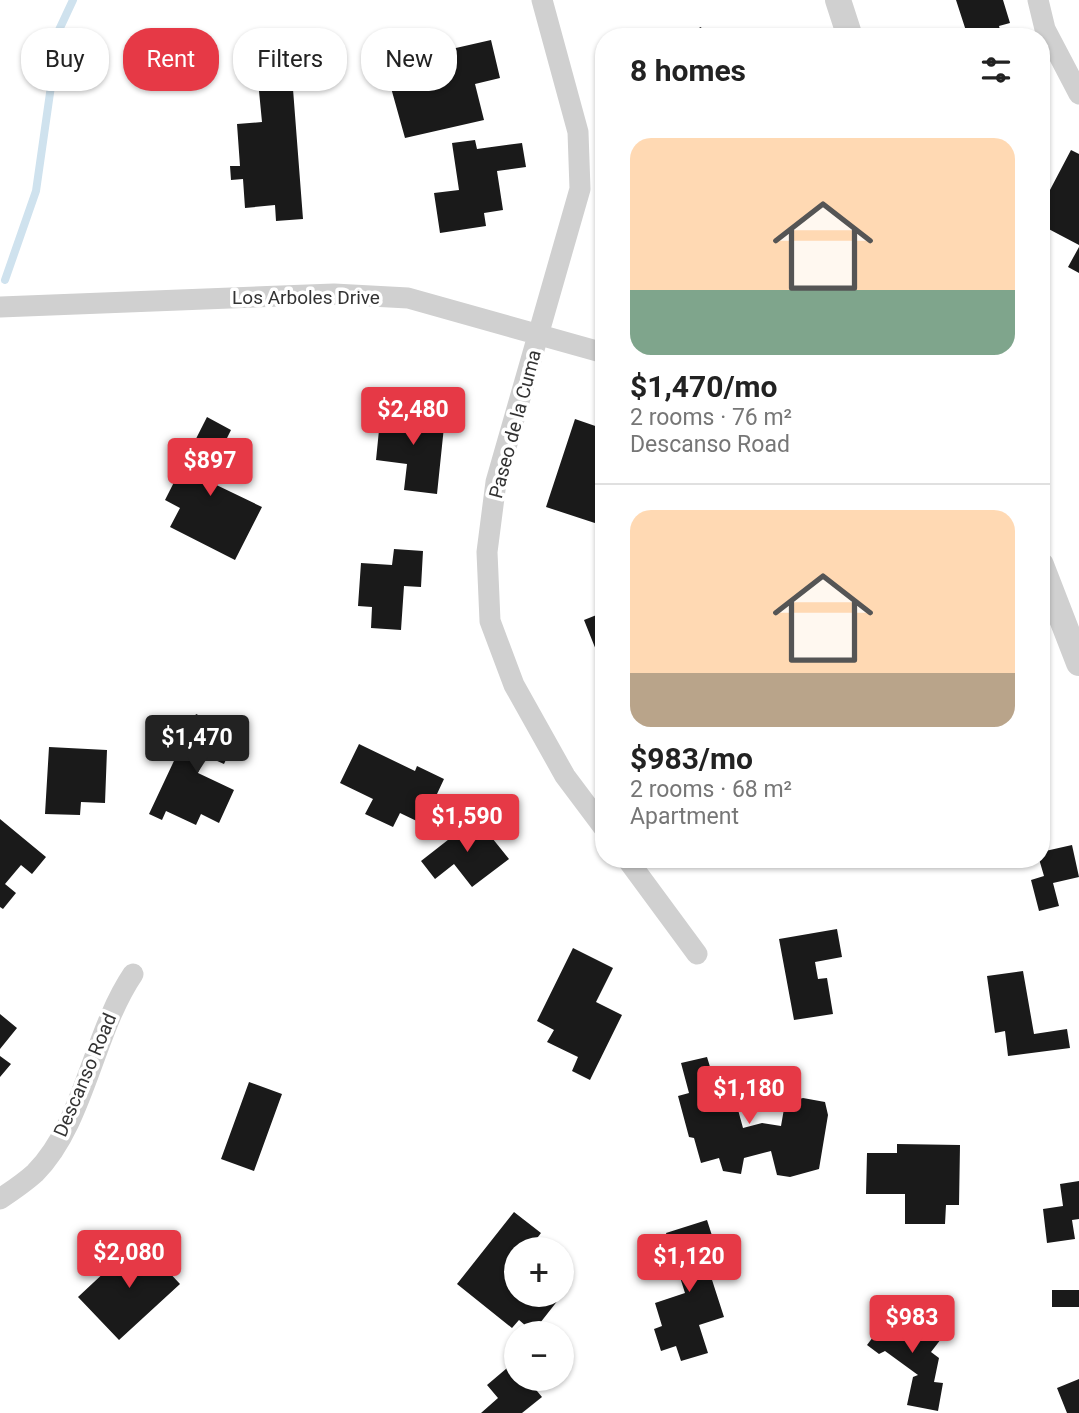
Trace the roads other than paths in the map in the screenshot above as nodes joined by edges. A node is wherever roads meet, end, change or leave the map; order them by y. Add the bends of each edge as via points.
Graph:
1 (542, 0) edge
2 (838, 0) edge
3 (1038, 0) edge
4 (847, 28) edge
5 (1045, 28) edge
6 (1050, 39) edge
7 (1079, 94) edge
8 (0, 307) edge
9 (540, 334) junction
10 (595, 350) edge
11 (1050, 588) edge
12 (1079, 663) edge
13 (595, 816) edge
14 (634, 868) edge
15 (697, 954) dead end
16 (133, 974) dead end
17 (0, 1199) edge

1 - 9 street, Paseo de la Cuma via 578,132 580,188
2 - 4 street
3 - 5 street
6 - 7 street
8 - 9 street, Los Arboles Drive via 334,294 408,298
9 - 10 street, Los Arboles Drive
9 - 13 street, Paseo de la Cuma via 496,482 486,552 491,621 514,685 565,776
11 - 12 street
14 - 15 street
16 - 17 street, Descanso Road via 107,1020 61,1137 36,1172

